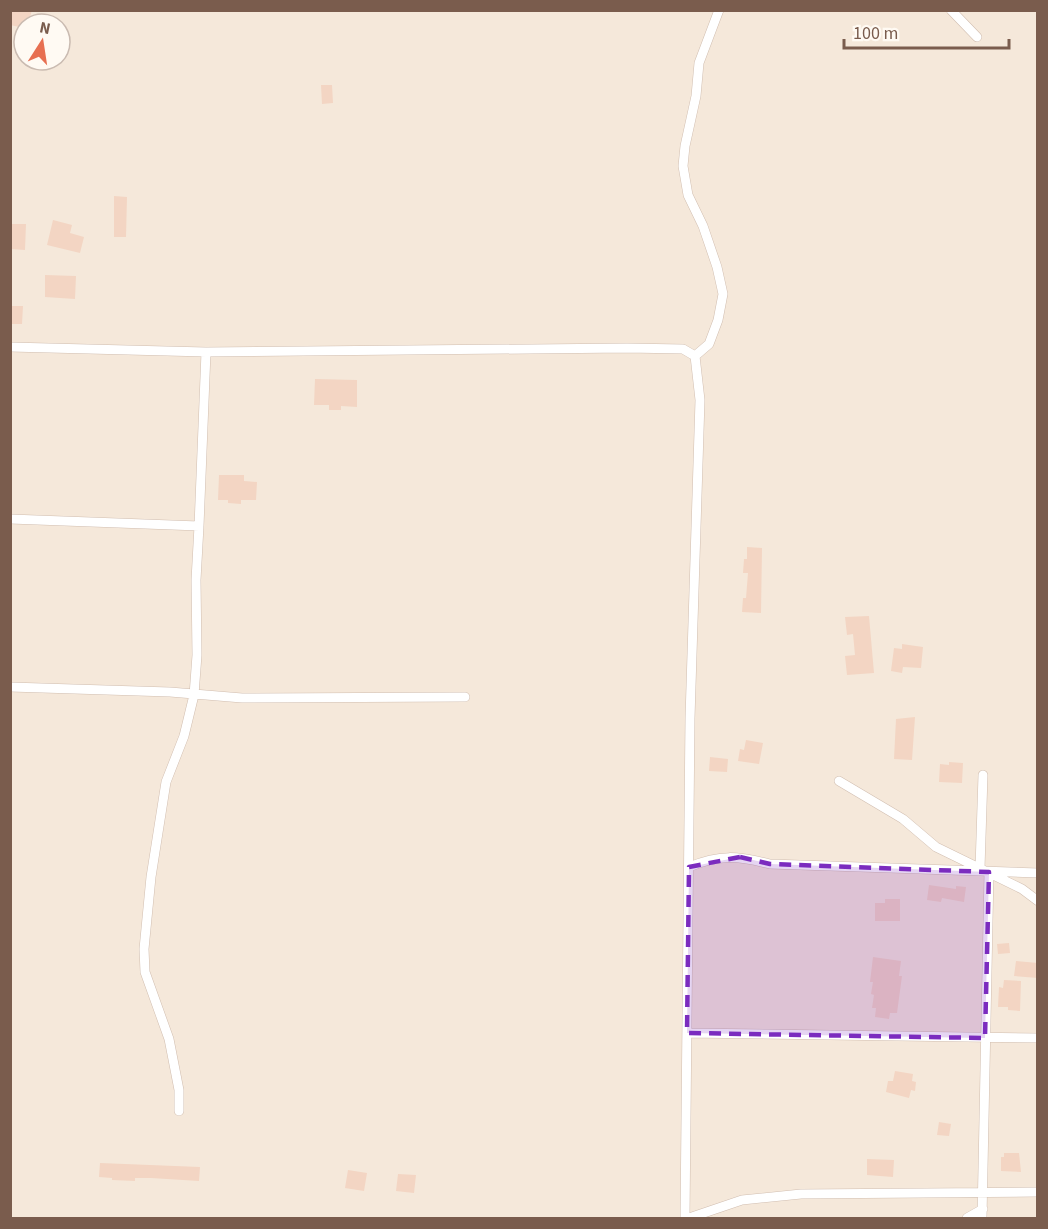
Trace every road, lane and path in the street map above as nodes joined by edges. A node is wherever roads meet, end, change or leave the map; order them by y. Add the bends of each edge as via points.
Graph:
1 (719, 10) edge
2 (951, 10) edge
3 (977, 37) dead end
4 (10, 347) edge
5 (206, 352) junction
6 (695, 356) junction
7 (10, 519) edge
8 (198, 526) junction
9 (10, 687) edge
10 (194, 695) junction
11 (465, 697) dead end
12 (983, 775) dead end
13 (839, 782) dead end
14 (689, 867) junction
15 (985, 870) junction
16 (1038, 873) edge
17 (1038, 900) edge
18 (687, 1033) junction
19 (985, 1038) junction
20 (1038, 1038) edge
21 (179, 1111) dead end
22 (1038, 1192) edge
23 (983, 1193) junction
24 (982, 1214) edge
25 (687, 1218) edge
26 (967, 1218) edge

1 - 6 street via 699,63 683,166 688,195 707,236 723,294 709,344
2 - 3 street
4 - 5 street
5 - 6 street via 627,348 683,349
5 - 8 street
6 - 14 street via 700,400
7 - 8 street
8 - 10 street
9 - 10 street
10 - 11 street
10 - 21 street via 184,736 166,782 144,949 145,972 169,1039
12 - 15 street
13 - 15 street via 903,819 936,847
14 - 15 street via 706,860 740,857 770,864
14 - 18 street
15 - 16 street
15 - 17 street
15 - 19 street
18 - 19 street
18 - 25 street
19 - 20 street
19 - 23 street
22 - 23 street
23 - 24 street
23 - 25 street via 801,1194 742,1200
24 - 26 street

